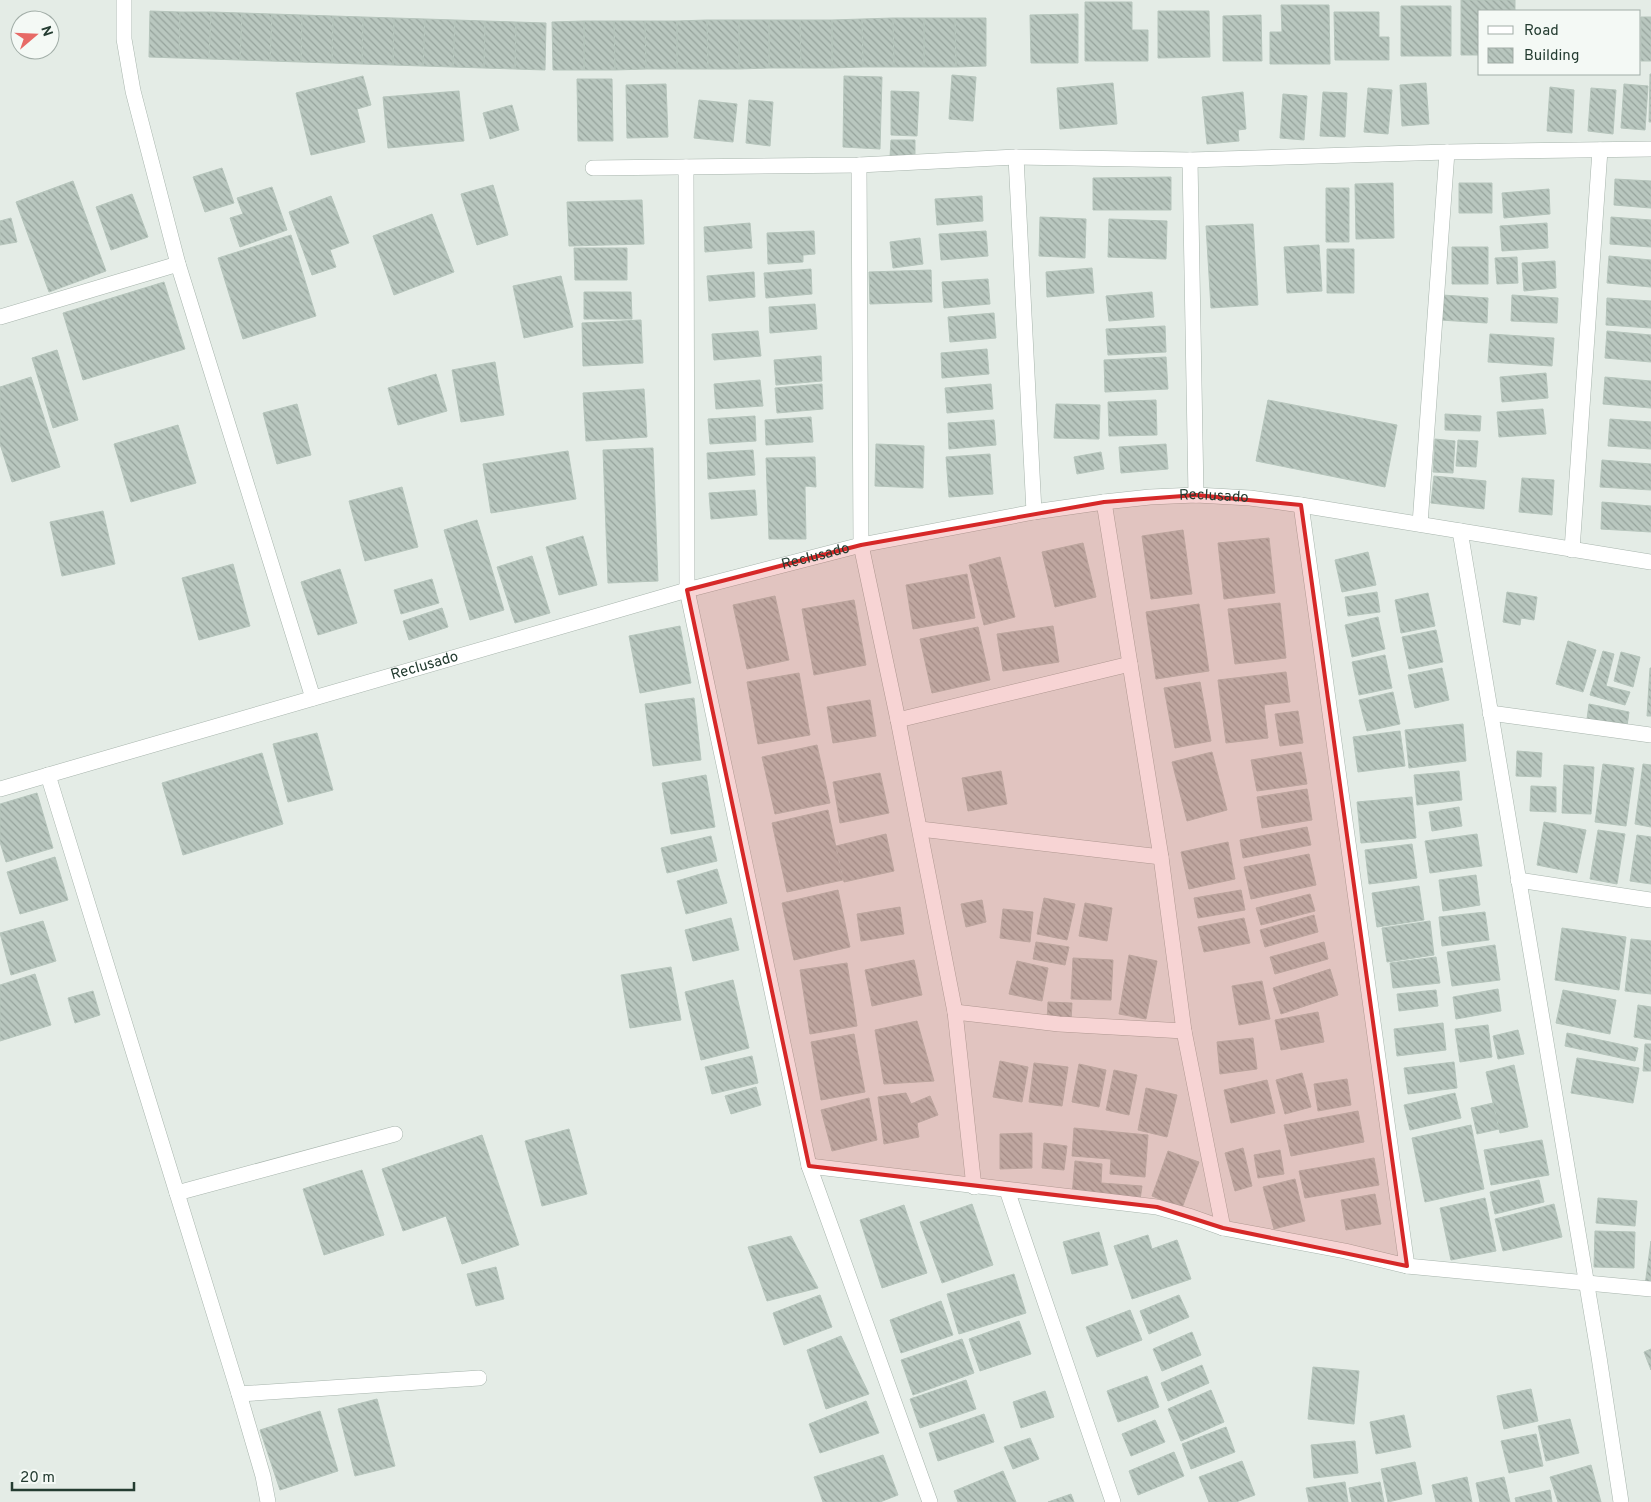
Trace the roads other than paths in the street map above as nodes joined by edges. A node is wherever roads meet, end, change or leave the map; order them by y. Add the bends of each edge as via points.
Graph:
1 (124, 0) edge
2 (1651, 149) edge
3 (1600, 150) junction
4 (1447, 152) junction
5 (1016, 157) junction
6 (1190, 160) junction
7 (859, 165) junction
8 (686, 167) junction
9 (592, 168) dead end
10 (178, 264) junction
11 (0, 317) edge
12 (1196, 495) junction
13 (1104, 502) junction
14 (1301, 504) junction
15 (1034, 512) junction
16 (1420, 524) junction
17 (1460, 531) junction
18 (861, 545) junction
19 (1572, 550) junction
20 (1651, 562) edge
21 (687, 590) junction
22 (1130, 664) junction
23 (313, 698) junction
24 (1490, 713) junction
25 (898, 720) junction
26 (1651, 735) edge
27 (48, 775) junction
28 (0, 789) edge
29 (920, 829) junction
30 (1161, 857) junction
31 (1518, 880) junction
32 (1651, 900) edge
33 (955, 1012) junction
34 (1184, 1031) junction
35 (395, 1134) dead end
36 (809, 1166) junction
37 (974, 1187) junction
38 (1007, 1190) junction
39 (177, 1193) junction
40 (1223, 1228) junction
41 (1407, 1266) junction
42 (1586, 1283) junction
43 (1651, 1289) edge
44 (480, 1378) dead end
45 (239, 1394) junction
46 (268, 1502) edge
47 (930, 1502) edge
48 (1113, 1502) edge
49 (1622, 1502) edge

1 - 10 street via 124,39 133,91
2 - 3 street
3 - 4 street
3 - 19 street
4 - 6 street
4 - 16 street
5 - 6 street
5 - 7 street
5 - 15 street
6 - 12 street
7 - 8 street
7 - 18 street
8 - 9 street
8 - 21 street
10 - 11 street
10 - 23 street
12 - 13 street, Reclusado
12 - 14 street, Reclusado
13 - 15 street, Reclusado
13 - 22 street
14 - 16 street, Reclusado
14 - 41 street
15 - 18 street, Reclusado
16 - 17 street, Reclusado
17 - 19 street, Reclusado
17 - 24 street
18 - 21 street, Reclusado
18 - 25 street
19 - 20 street, Reclusado
21 - 23 street, Reclusado
21 - 36 street
22 - 25 street
22 - 30 street
23 - 27 street, Reclusado
24 - 26 street
24 - 31 street
25 - 29 street
27 - 28 street, Reclusado
27 - 39 street
29 - 30 street
29 - 33 street
30 - 34 street
31 - 32 street
31 - 42 street
33 - 34 street via 1059,1024
33 - 37 street
34 - 40 street
35 - 39 street
36 - 37 street
36 - 47 street
37 - 38 street
38 - 40 street via 1157,1207
38 - 48 street
39 - 45 street
40 - 41 street
41 - 42 street
42 - 43 street
42 - 49 street
44 - 45 street
45 - 46 street

